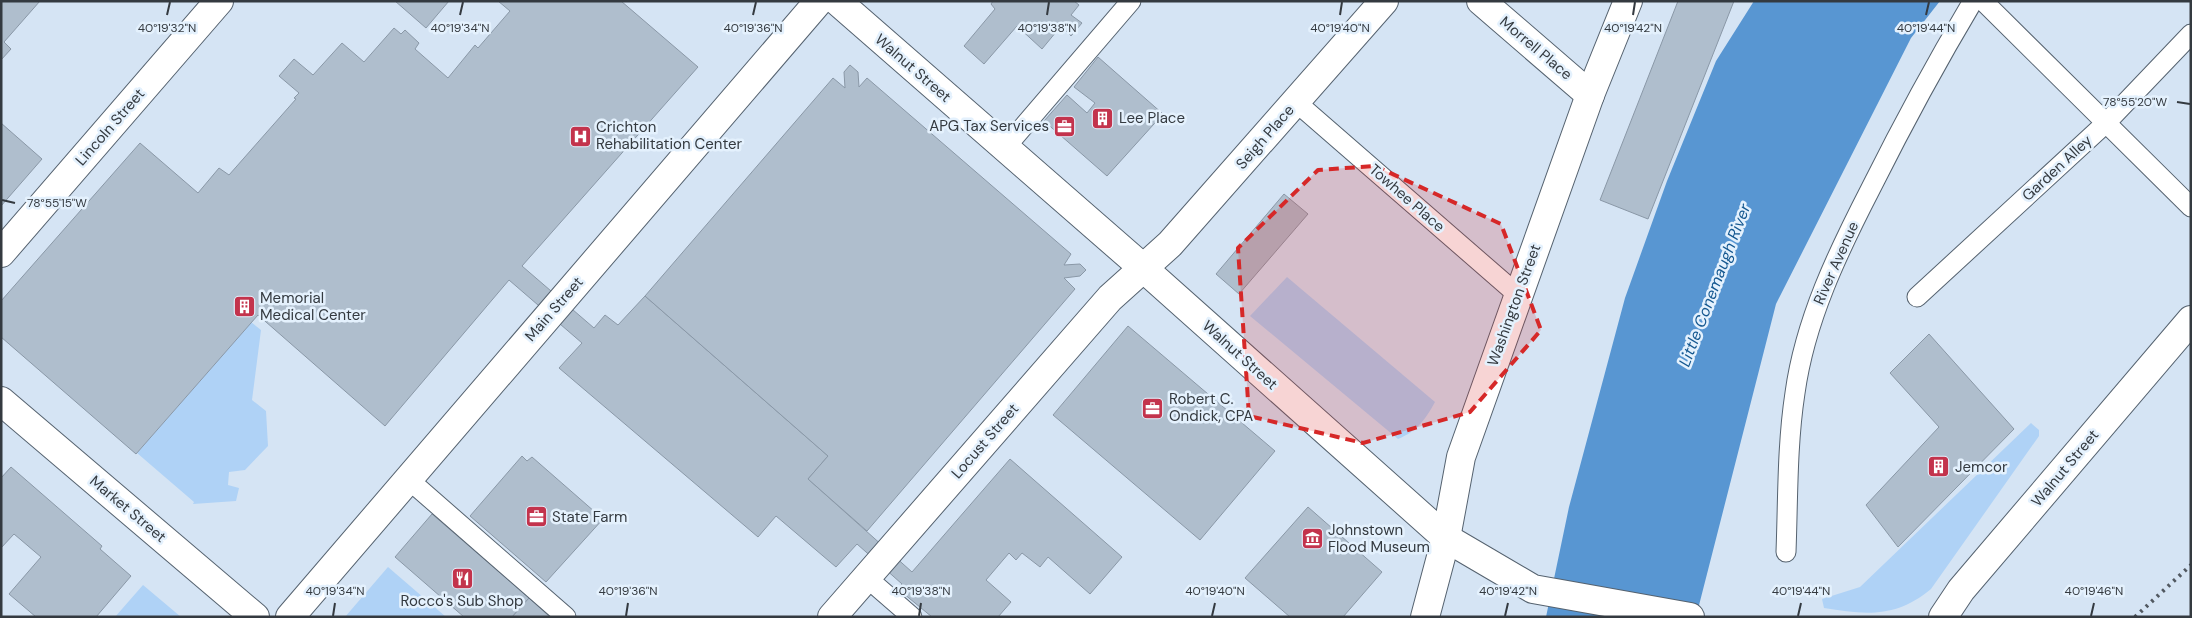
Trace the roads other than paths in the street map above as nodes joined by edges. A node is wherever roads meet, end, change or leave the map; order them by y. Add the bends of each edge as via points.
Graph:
1 (219, 1) edge
2 (819, 1) edge
3 (836, 1) edge
4 (1131, 1) edge
5 (1384, 1) edge
6 (1481, 1) edge
7 (1628, 1) edge
8 (1973, 1) edge
9 (1983, 1) edge
10 (2191, 34) edge
11 (1590, 95) junction
12 (1296, 102) junction
13 (2107, 122) junction
14 (1005, 148) junction
15 (2191, 207) edge
16 (1, 253) edge
17 (1142, 268) junction
18 (1518, 294) junction
19 (1917, 297) dead end
20 (2191, 320) edge
21 (1, 401) edge
22 (408, 479) junction
23 (1446, 538) junction
24 (1786, 552) dead end
25 (866, 577) junction
26 (255, 617) edge
27 (290, 617) edge
28 (566, 617) edge
29 (832, 617) edge
30 (912, 617) edge
31 (1425, 617) edge
32 (1690, 617) edge
33 (1942, 617) edge

1 - 16 street, Lincoln Street
2 - 22 street, Main Street
3 - 14 street, Walnut Street
4 - 14 lane
5 - 12 street, Seigh Place
6 - 11 street, Morrell Place
7 - 11 street, Washington Street
8 - 24 lane, River Avenue via 1916,97 1861,208 1812,320 1795,392
9 - 13 lane
10 - 13 lane, Garden Alley
11 - 18 street, Washington Street
12 - 17 street, Seigh Place via 1170,244
12 - 18 lane, Towhee Place
13 - 15 lane
13 - 19 lane, Garden Alley
14 - 17 street, Walnut Street
17 - 23 street, Walnut Street
17 - 25 street, Locust Street via 1110,298
18 - 23 street, Washington Street via 1461,457
20 - 33 street, Walnut Street via 1961,590
21 - 26 street, Market Street
22 - 27 street, Main Street
22 - 28 lane
23 - 31 street, Washington Street
23 - 32 street, Walnut Street via 1533,589
25 - 29 street, Locust Street
25 - 30 lane

